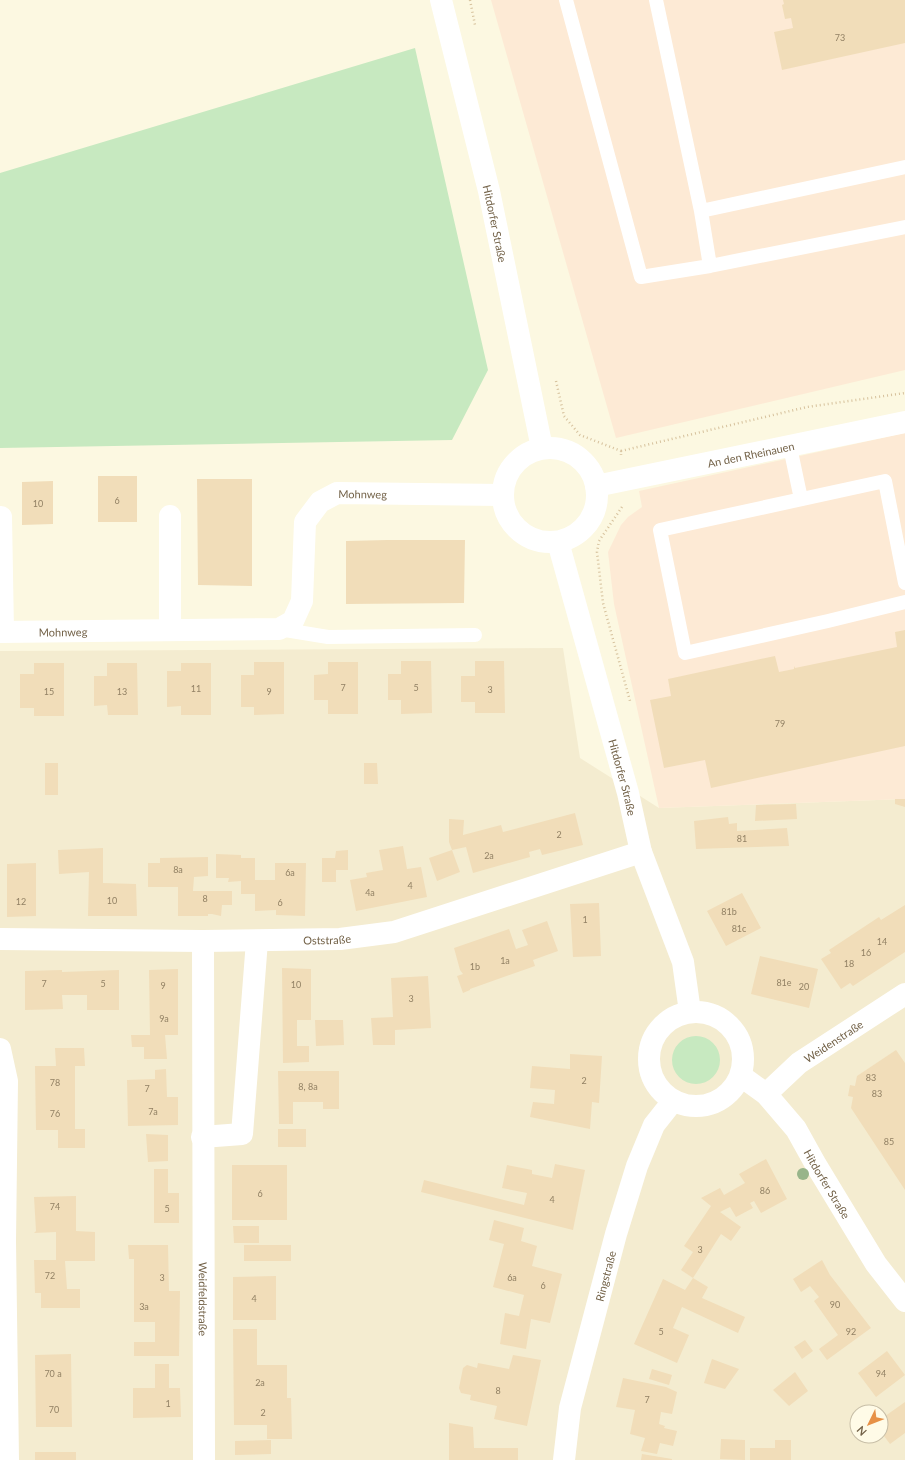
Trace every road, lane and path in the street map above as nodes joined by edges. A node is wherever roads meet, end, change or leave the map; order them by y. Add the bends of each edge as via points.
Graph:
1 (441, 0) edge
2 (566, 0) edge
3 (657, 0) edge
4 (905, 167) edge
5 (701, 211) junction
6 (905, 227) edge
7 (710, 266) junction
8 (905, 393) edge
9 (564, 416) dead end
10 (905, 422) edge
11 (790, 446) junction
12 (542, 448) junction
13 (621, 450) junction
14 (625, 482) junction
15 (596, 486) junction
16 (502, 495) junction
17 (802, 499) junction
18 (170, 516) dead end
19 (1, 517) dead end
20 (558, 542) junction
21 (905, 583) edge
22 (905, 602) edge
23 (279, 629) junction
24 (170, 630) junction
25 (2, 632) edge
26 (475, 635) dead end
27 (631, 706) dead end
28 (641, 852) junction
29 (0, 939) edge
30 (203, 941) junction
31 (258, 941) junction
32 (905, 994) edge
33 (690, 1012) junction
34 (0, 1049) edge
35 (741, 1076) junction
36 (766, 1094) junction
37 (673, 1101) junction
38 (202, 1137) junction
39 (905, 1301) edge
40 (8, 1460) edge
41 (204, 1460) edge
42 (564, 1460) edge

1 - 12 street, Hitdorfer Straße via 489,191
2 - 7 lane via 641,277
3 - 5 lane
4 - 5 lane
5 - 7 lane
6 - 7 lane
8 - 13 path via 807,407
9 - 13 path via 580,435
10 - 11 street, An den Rheinauen
11 - 14 street, An den Rheinauen
11 - 17 lane
12 - 15 street via 570,452 591,472
12 - 16 street via 526,453 513,464 505,479
13 - 14 path
14 - 15 street, An den Rheinauen
14 - 27 path via 624,504 599,541 597,552 603,603
15 - 20 street via 597,501 593,516 584,528 572,537
16 - 20 street via 505,511 513,526 526,536 542,542
16 - 23 street, Mohnweg via 337,493 320,502 305,522 302,601 293,621
17 - 21 lane via 885,481
17 - 22 lane via 660,530 685,653
18 - 24 street
19 - 25 street, Mohnweg
20 - 28 street, Hitdorfer Straße via 628,793
23 - 24 street, Mohnweg
23 - 26 lane, Mohnweg via 328,638
24 - 25 street, Mohnweg
28 - 31 street, Oststraße via 394,932 340,939
28 - 33 street, Hitdorfer Straße via 683,962
29 - 30 street, Oststraße
30 - 31 street, Oststraße
30 - 38 street, Weidfeldstraße
31 - 38 street via 242,1134
32 - 36 street, Weidenstraße via 799,1063
33 - 35 street via 706,1012 722,1018 734,1030 742,1044 744,1060
33 - 37 street via 671,1018 657,1032 649,1050 650,1070 658,1088
34 - 40 street via 7,1081 5,1240
35 - 36 street, Hitdorfer Straße
35 - 37 street via 730,1093 713,1104 693,1107
36 - 39 street, Hitdorfer Straße via 796,1129 876,1264
37 - 42 street, Ringstraße via 654,1125 637,1166 616,1234 570,1408
38 - 41 street, Weidfeldstraße

